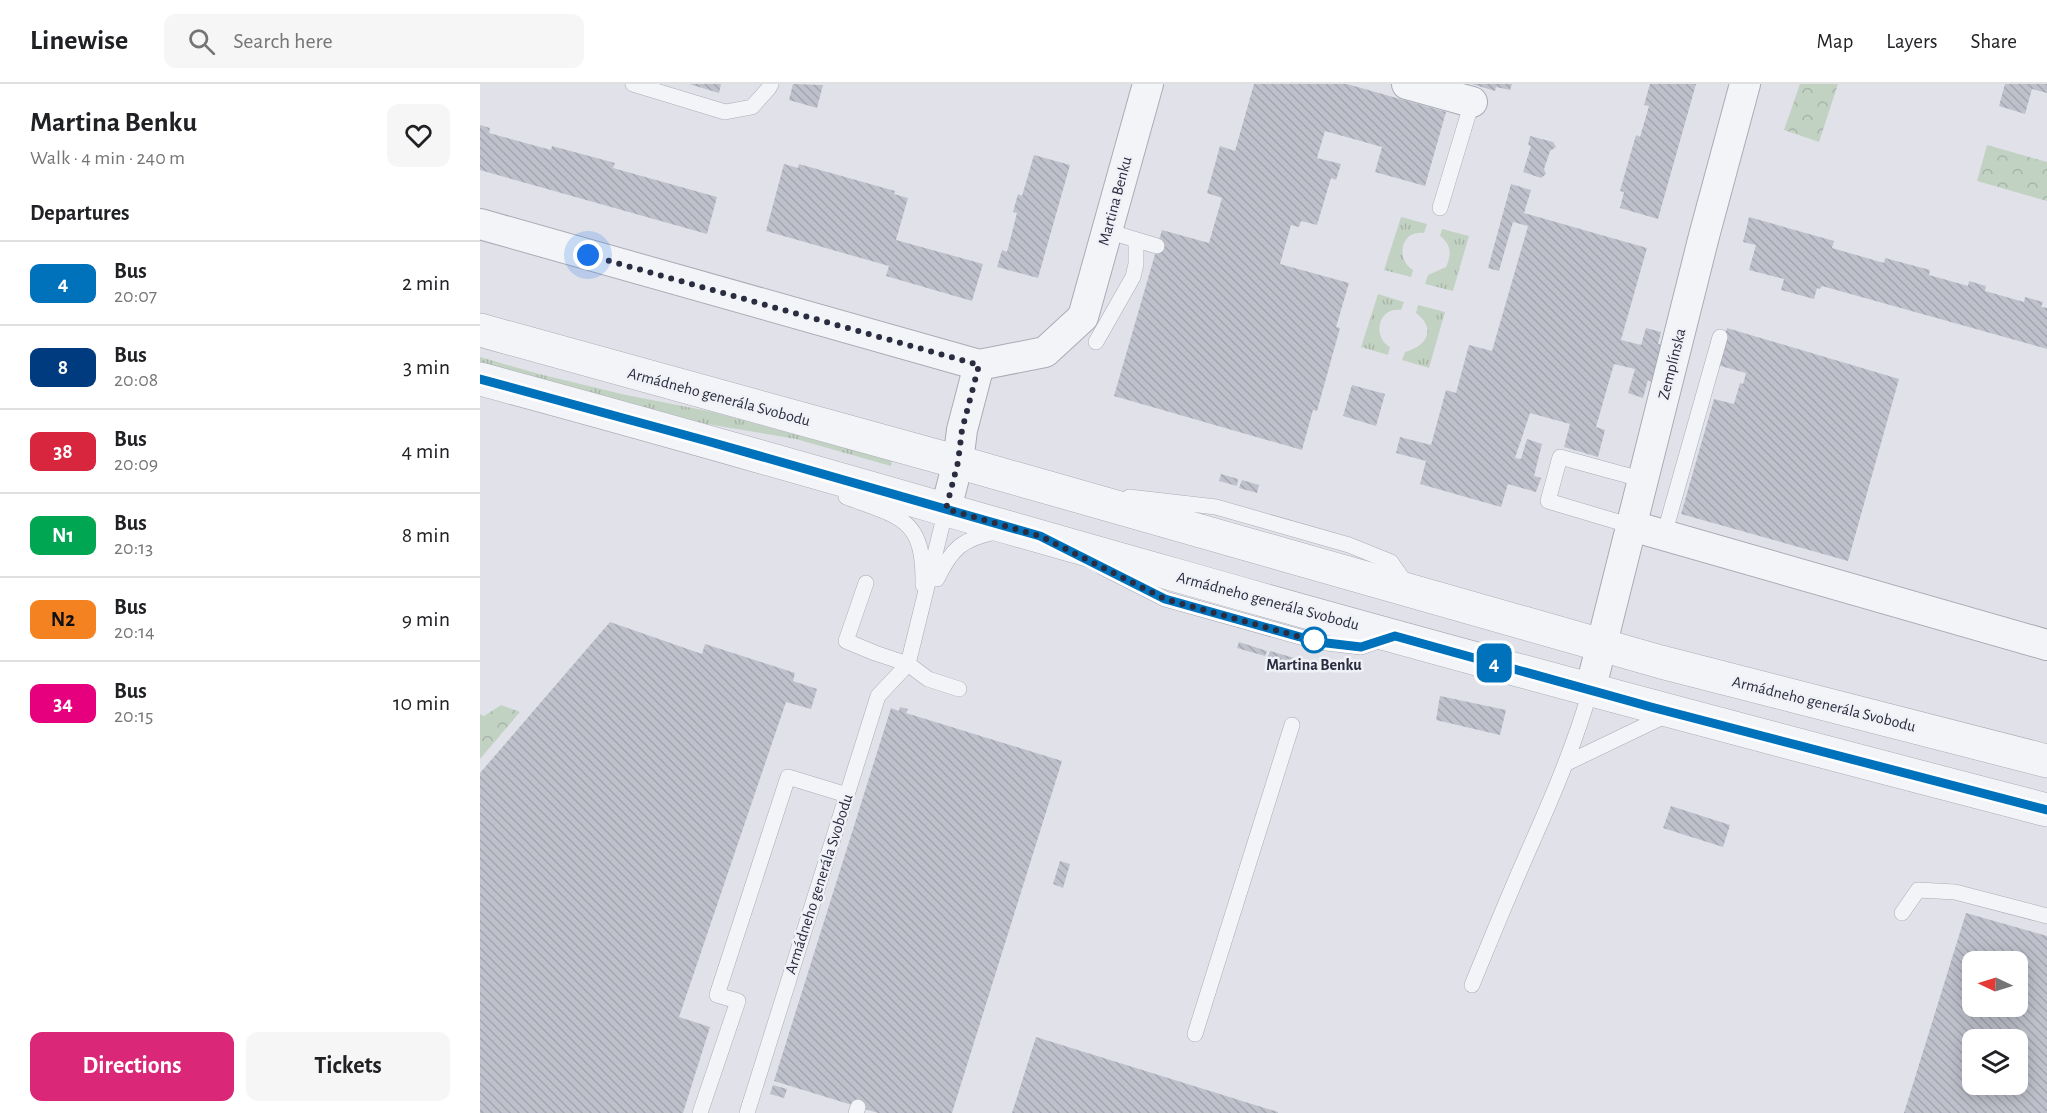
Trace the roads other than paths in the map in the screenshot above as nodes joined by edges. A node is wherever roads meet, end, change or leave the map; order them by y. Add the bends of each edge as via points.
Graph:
1 (633, 84) edge
2 (1148, 84) edge
3 (1407, 84) edge
4 (1745, 84) edge
5 (770, 86) edge
6 (1472, 102) joint
7 (1440, 208) dead end
8 (480, 224) edge
9 (1107, 231) junction
10 (1136, 240) junction
11 (1157, 246) dead end
12 (480, 330) edge
13 (1720, 337) dead end
14 (1096, 342) dead end
15 (979, 365) junction
16 (480, 379) edge
17 (707, 441) junction
18 (958, 462) junction
19 (1644, 480) junction
20 (946, 509) junction
21 (1632, 526) junction
22 (1029, 533) junction
23 (1664, 535) junction
24 (866, 583) dead end
25 (922, 609) junction
26 (1602, 645) junction
27 (2047, 645) edge
28 (908, 664) junction
29 (959, 689) dead end
30 (1590, 691) junction
31 (1671, 713) junction
32 (1292, 725) dead end
33 (2047, 761) edge
34 (1567, 763) junction
35 (847, 795) junction
36 (2047, 810) edge
37 (1902, 913) dead end
38 (2047, 916) edge
39 (1472, 985) dead end
40 (1195, 1034) dead end
41 (700, 1113) edge
42 (747, 1113) edge

1 - 5 lane via 725,112 752,107
2 - 9 street, Martina Benku
3 - 6 street
4 - 19 street, Zemplínska
6 - 7 lane
8 - 15 street
9 - 10 lane
9 - 15 street, Martina Benku via 1083,317 1045,352
10 - 11 lane
10 - 14 lane via 1133,277
12 - 18 street, Armádneho generála Svobodu
13 - 23 lane
15 - 18 street
16 - 17 street, Armádneho generála Svobodu
17 - 20 street, Armádneho generála Svobodu
17 - 25 lane, Armádneho generála Svobodu via 905,522 922,550
18 - 20 street
18 - 26 street, Armádneho generála Svobodu
19 - 21 street, Zemplínska
19 - 21 lane via 1560,457 1548,501
20 - 22 street, Armádneho generála Svobodu
20 - 25 lane
21 - 23 street
21 - 26 street, Zemplínska
22 - 25 lane via 980,535 961,544 946,560
22 - 30 street, Armádneho generála Svobodu
23 - 27 street
24 - 28 lane via 846,641
25 - 28 lane
26 - 30 street
26 - 33 street, Armádneho generála Svobodu
28 - 29 lane via 928,679
28 - 35 lane, Armádneho generála Svobodu via 878,696
30 - 31 street, Armádneho generála Svobodu
30 - 34 lane
31 - 34 lane
31 - 36 street, Armádneho generála Svobodu
32 - 40 lane
34 - 39 lane
35 - 41 lane via 788,777 717,995 738,1001
35 - 42 lane, Armádneho generála Svobodu
37 - 38 lane via 1918,890 1955,892

